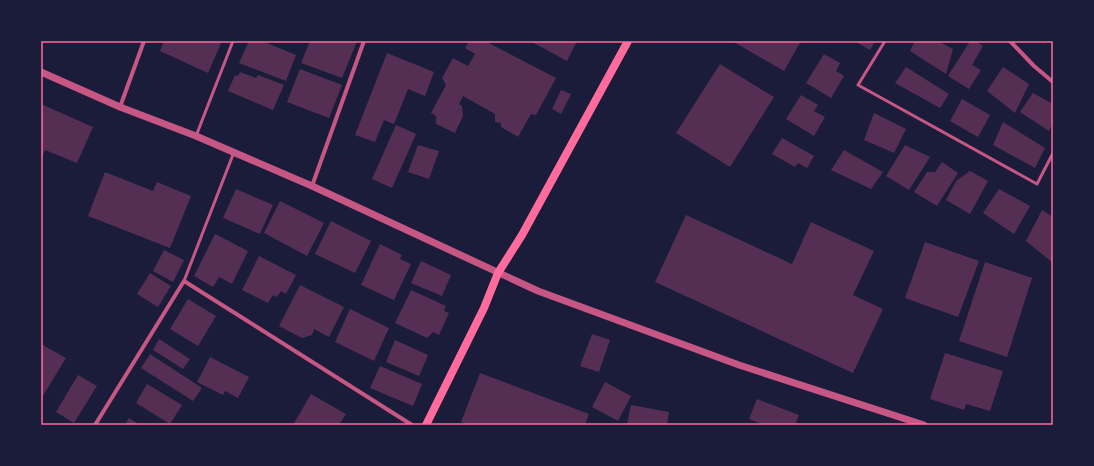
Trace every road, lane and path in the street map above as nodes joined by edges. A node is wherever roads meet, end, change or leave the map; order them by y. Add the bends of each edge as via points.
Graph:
1 (144, 41) edge
2 (233, 41) edge
3 (364, 41) edge
4 (628, 41) edge
5 (885, 41) edge
6 (1010, 41) edge
7 (41, 72) edge
8 (1053, 82) edge
9 (120, 107) junction
10 (196, 136) junction
11 (234, 152) junction
12 (1053, 153) edge
13 (312, 186) junction
14 (498, 273) junction
15 (184, 281) junction
16 (95, 425) edge
17 (412, 425) edge
18 (426, 425) edge
19 (924, 425) edge

1 - 9 street
2 - 10 lane
3 - 13 street
4 - 14 main road via 522,235
5 - 12 lane via 858,85 1037,184
6 - 8 street
7 - 9 street
9 - 10 street
10 - 11 street
11 - 13 street
11 - 15 lane
13 - 14 street
14 - 18 main road via 484,308
14 - 19 street via 739,364
15 - 16 street
15 - 17 street

